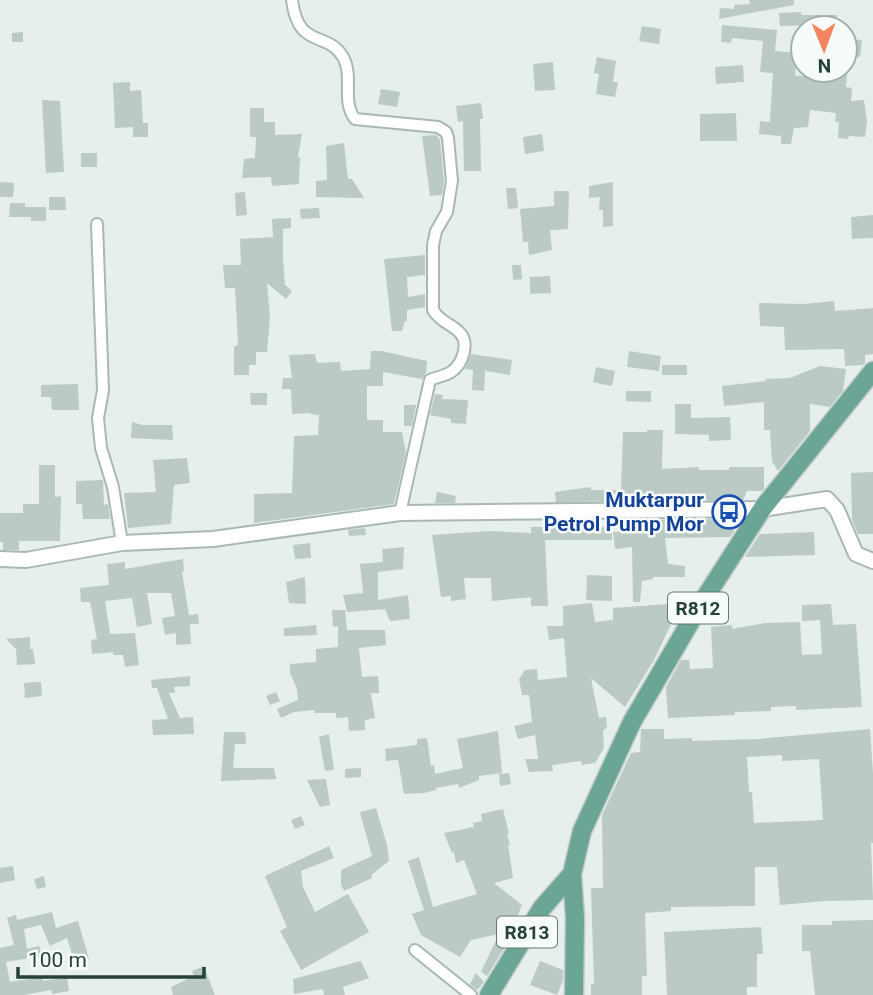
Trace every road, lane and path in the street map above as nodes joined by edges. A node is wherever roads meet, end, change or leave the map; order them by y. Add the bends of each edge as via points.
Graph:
1 (292, 0) edge
2 (97, 224) dead end
3 (873, 371) edge
4 (762, 509) junction
5 (400, 513) junction
6 (122, 543) junction
7 (0, 559) edge
8 (873, 561) edge
9 (572, 874) junction
10 (415, 950) dead end
11 (471, 995) edge
12 (489, 995) edge
13 (574, 995) edge

1 - 5 street via 301,28 342,56 348,70 348,111 355,119 438,127 449,138 452,181 447,212 433,245 433,310 459,331 465,345 451,372 430,380
2 - 6 street via 103,390 98,418
3 - 4 main road, R812
4 - 5 street
4 - 8 street via 827,499 837,510 856,554
4 - 9 main road, R812 via 632,722 582,831
5 - 6 street via 213,539
6 - 7 street via 26,560
9 - 12 main road, R813 via 542,908
9 - 13 main road, R812
10 - 11 street

